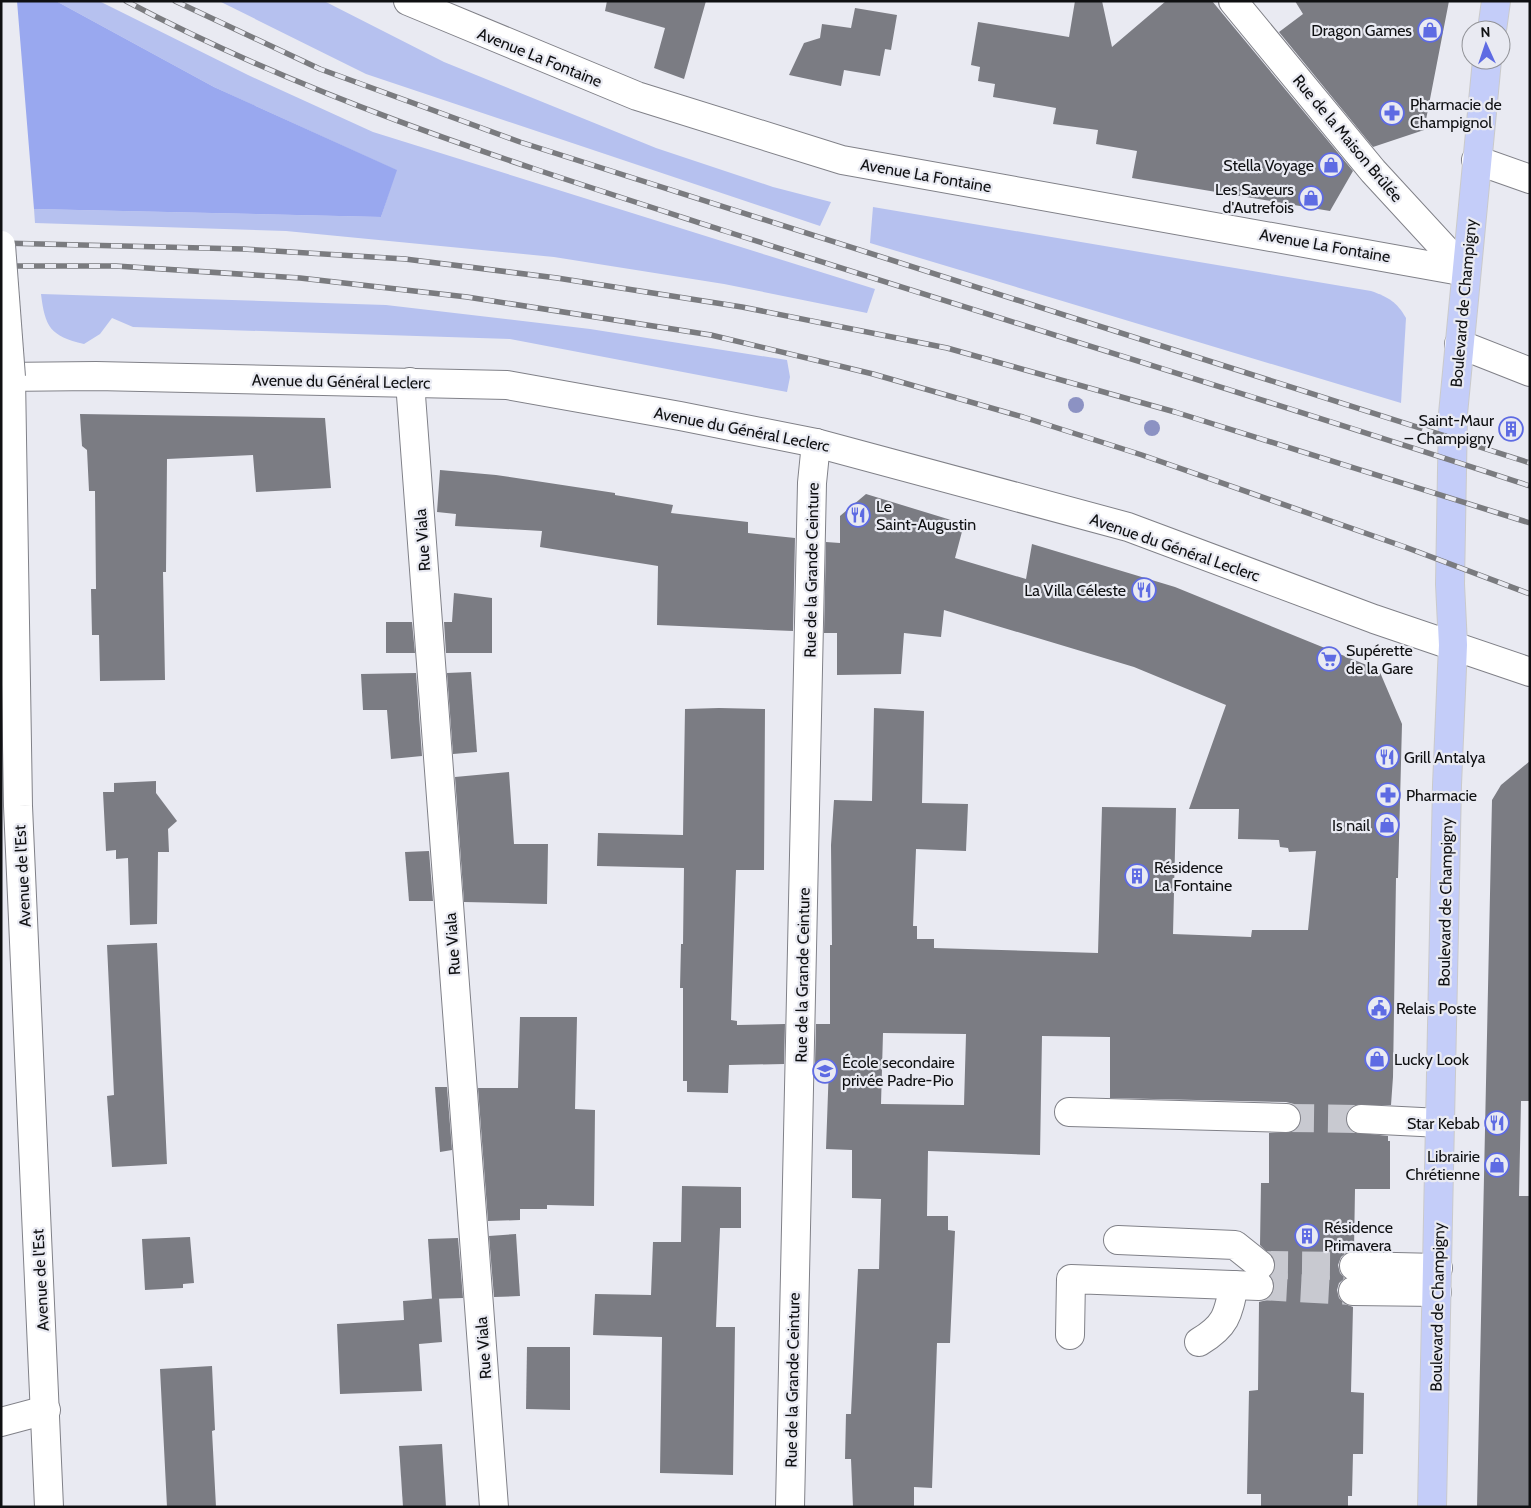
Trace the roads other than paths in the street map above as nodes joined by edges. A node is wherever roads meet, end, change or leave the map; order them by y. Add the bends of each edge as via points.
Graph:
1 (408, 1) edge
2 (1233, 1) edge
3 (1496, 1) edge
4 (1493, 20) edge
5 (1486, 70) edge
6 (1476, 160) junction
7 (1530, 178) edge
8 (1, 245) edge
9 (1466, 272) junction
10 (1459, 344) junction
11 (1530, 372) edge
12 (6, 377) edge
13 (410, 382) junction
14 (816, 443) junction
15 (1453, 645) junction
16 (1530, 672) edge
17 (10, 809) edge
18 (1069, 1112) dead end
19 (1286, 1118) tunnel mouth
20 (1361, 1119) tunnel mouth
21 (1441, 1122) junction
22 (1118, 1240) dead end
23 (1251, 1278) junction
24 (1353, 1278) tunnel mouth
25 (1437, 1280) junction
26 (1070, 1334) dead end
27 (1199, 1342) dead end
28 (46, 1410) junction
29 (1, 1422) edge
30 (49, 1507) edge
31 (494, 1507) edge
32 (790, 1507) edge
33 (1432, 1507) edge

1 - 9 street, Avenue La Fontaine via 637,96 842,160
2 - 9 street, Rue de la Maison Brûlée via 1373,171
3 - 4 main road
5 - 6 main road, Boulevard de Champigny
6 - 7 street
6 - 9 main road, Boulevard de Champigny
8 - 12 street, Avenue de l'Est, bridge
9 - 10 main road, Boulevard de Champigny
10 - 11 street
10 - 15 main road, Boulevard de Champigny via 1453,414 1450,527
12 - 13 street, Avenue du Général Leclerc
12 - 17 street, Avenue de l'Est
13 - 14 street, Avenue du Général Leclerc via 507,385
13 - 31 street, Rue Viala
14 - 15 street, Avenue du Général Leclerc via 1128,528 1374,620
14 - 32 street, Rue de la Grande Ceinture via 812,493
15 - 16 street, Avenue du Général Leclerc
15 - 21 main road, Boulevard de Champigny
17 - 28 street, Avenue de l'Est
18 - 19 street
20 - 21 street
21 - 25 main road, Boulevard de Champigny
22 - 23 street via 1235,1245
23 - 26 street via 1071,1279
23 - 27 street via 1228,1316 1214,1333
24 - 25 street
25 - 33 main road, Boulevard de Champigny
28 - 29 street
28 - 30 street, Avenue de l'Est

